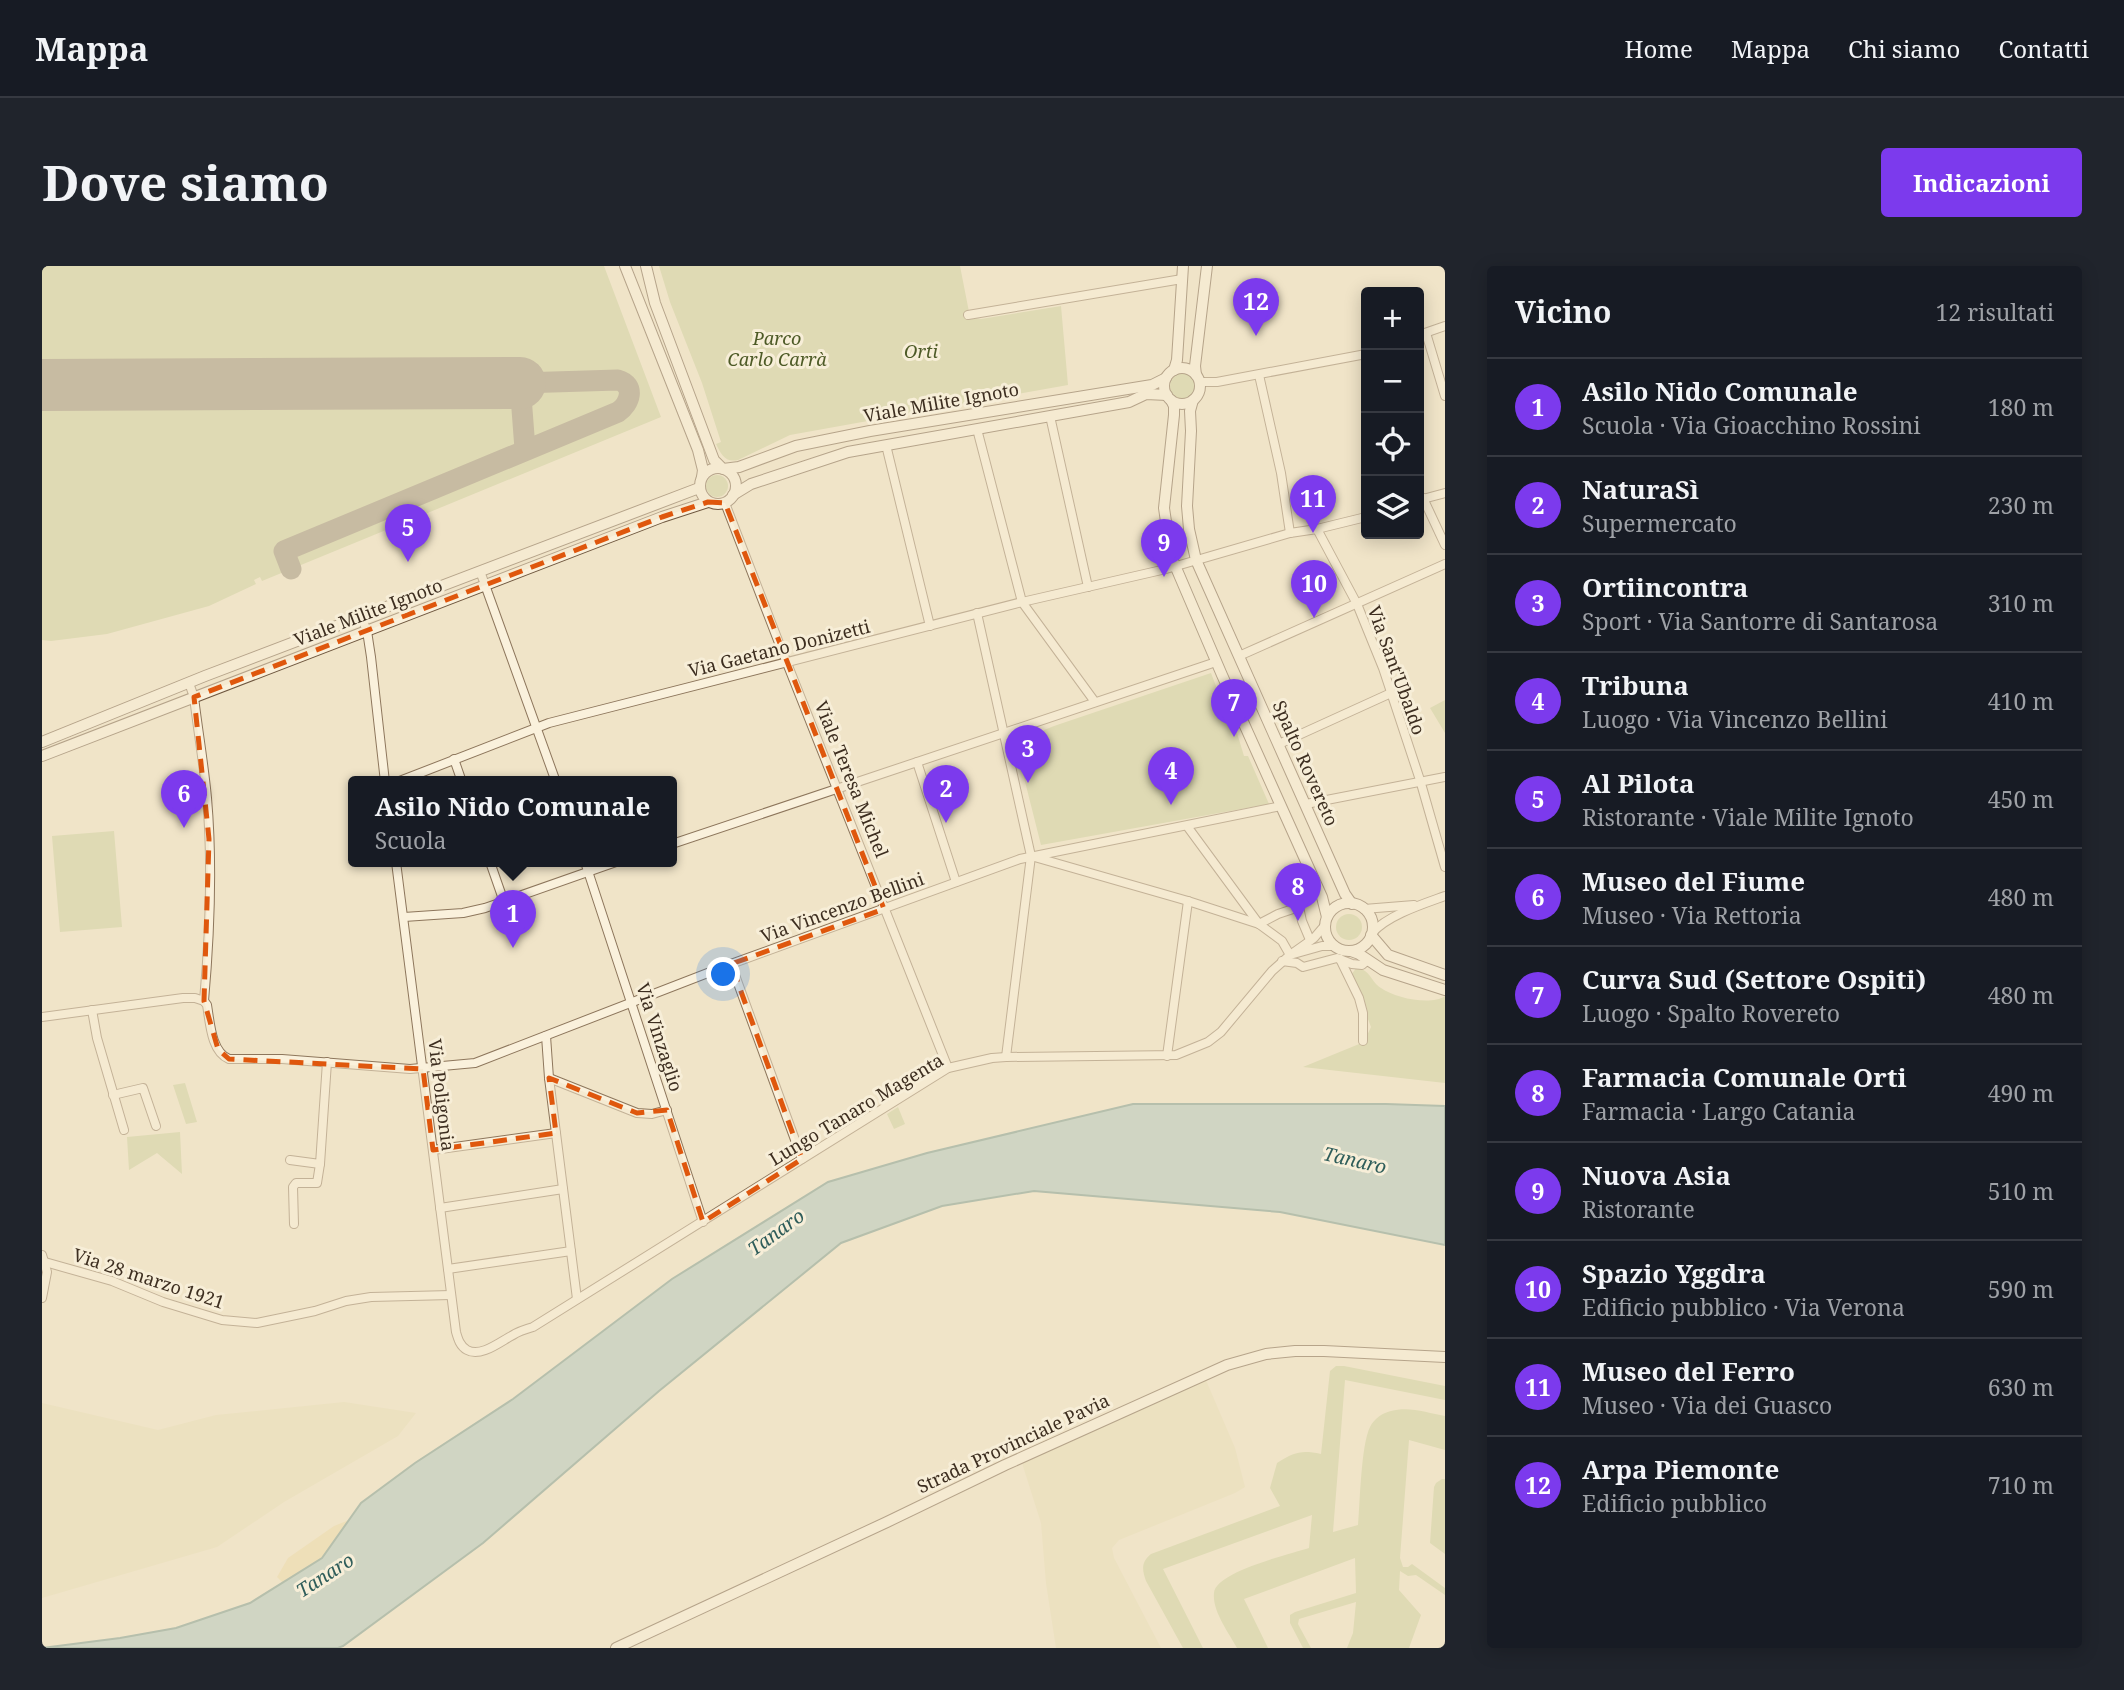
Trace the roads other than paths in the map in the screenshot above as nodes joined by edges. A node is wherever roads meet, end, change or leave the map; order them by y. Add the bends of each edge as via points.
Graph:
1 (625, 266) edge
2 (646, 266) edge
3 (1183, 266) edge
4 (1207, 266) edge
5 (1182, 279) junction
6 (968, 315) dead end
7 (1445, 326) edge
8 (1424, 333) edge
9 (1424, 339) edge
10 (1361, 355) edge
11 (1170, 374) junction
12 (1259, 375) junction
13 (1198, 379) junction
14 (1445, 397) edge
15 (1169, 398) junction
16 (1193, 400) junction
17 (1050, 416) junction
18 (977, 429) junction
19 (1170, 440) junction
20 (886, 445) junction
21 (1191, 445) junction
22 (723, 469) junction
23 (701, 482) junction
24 (1445, 493) edge
25 (1424, 498) edge
26 (729, 499) junction
27 (708, 502) junction
28 (1424, 506) edge
29 (1361, 518) edge
30 (1317, 529) junction
31 (1290, 533) junction
32 (1445, 545) edge
33 (1196, 560) junction
34 (1445, 564) edge
35 (1175, 566) junction
36 (480, 571) junction
37 (485, 586) junction
38 (1088, 587) junction
39 (1022, 601) junction
40 (1357, 604) junction
41 (977, 613) junction
42 (361, 616) junction
43 (930, 626) junction
44 (367, 631) junction
45 (1239, 656) junction
46 (1216, 662) junction
47 (786, 663) junction
48 (189, 683) junction
49 (1391, 693) junction
50 (194, 698) junction
51 (1095, 702) junction
52 (537, 727) junction
53 (1005, 733) junction
54 (42, 741) edge
55 (1279, 744) junction
56 (42, 756) edge
57 (454, 759) junction
58 (917, 762) junction
59 (384, 776) edge
60 (412, 776) edge
61 (460, 776) edge
62 (554, 776) edge
63 (1445, 777) edge
64 (1420, 780) junction
65 (837, 790) junction
66 (1306, 804) junction
67 (1281, 806) junction
68 (1186, 826) junction
69 (677, 842) edge
70 (1031, 856) junction
71 (397, 867) edge
72 (492, 867) edge
73 (587, 867) edge
74 (1445, 867) edge
75 (957, 882) junction
76 (1445, 896) edge
77 (1188, 901) junction
78 (504, 902) junction
79 (1352, 904) junction
80 (1421, 905) junction
81 (884, 909) junction
82 (1364, 909) junction
83 (404, 917) junction
84 (1326, 921) junction
85 (1259, 924) junction
86 (1372, 934) junction
87 (1310, 940) junction
88 (1335, 946) junction
89 (1350, 951) junction
90 (1290, 954) junction
91 (1340, 959) junction
92 (1368, 960) junction
93 (1282, 961) junction
94 (731, 964) junction
95 (1445, 973) edge
96 (1445, 990) edge
97 (204, 1001) junction
98 (632, 1003) junction
99 (92, 1010) junction
100 (42, 1017) edge
101 (546, 1036) junction
102 (1363, 1041) dead end
103 (1167, 1056) junction
104 (1006, 1057) junction
105 (327, 1062) junction
106 (422, 1068) junction
107 (948, 1069) junction
108 (549, 1078) junction
109 (113, 1095) junction
110 (667, 1110) junction
111 (156, 1126) dead end
112 (124, 1130) dead end
113 (556, 1133) junction
114 (433, 1150) junction
115 (802, 1158) junction
116 (290, 1160) dead end
117 (320, 1164) junction
118 (563, 1189) junction
119 (440, 1208) junction
120 (703, 1222) junction
121 (294, 1224) dead end
122 (571, 1251) junction
123 (43, 1258) edge
124 (448, 1269) junction
125 (451, 1295) junction
126 (42, 1298) edge
127 (577, 1300) junction
128 (456, 1332) joint
129 (1445, 1357) edge
130 (616, 1648) edge

1 - 23 main road via 698,450
2 - 22 main road via 655,303 714,460
3 - 5 main road
4 - 13 main road via 1195,366
5 - 6 street
5 - 11 main road via 1177,360
7 - 8 street
9 - 14 street
10 - 12 street
11 - 13 main road via 1186,369
11 - 15 main road via 1164,387
11 - 22 main road, Viale Milite Ignoto via 1152,385 796,446
12 - 13 street via 1210,383
12 - 31 street
13 - 16 main road via 1199,393
15 - 16 main road via 1183,404
15 - 17 main road, Viale Milite Ignoto via 1146,394 1129,402
15 - 19 main road via 1174,407
16 - 21 main road, Spalto Rovereto
17 - 18 main road, Viale Milite Ignoto
17 - 38 street
18 - 20 main road, Viale Milite Ignoto
18 - 39 street
19 - 21 street via 1182,438
19 - 35 main road via 1164,516
20 - 26 main road, Viale Milite Ignoto via 803,465 751,484
20 - 43 street
21 - 33 main road, Spalto Rovereto via 1187,506
22 - 23 main road via 711,469
22 - 26 main road via 735,480
23 - 27 main road
23 - 36 main road, Viale Milite Ignoto
24 - 25 street
26 - 27 main road
26 - 47 street, Viale Teresa Michel
27 - 37 main road, Viale Milite Ignoto
28 - 32 street
29 - 30 street, Via Gaetano Donizetti
30 - 31 street, Via Gaetano Donizetti
30 - 40 street, Via Sant'Ubaldo
31 - 33 street, Via Gaetano Donizetti
33 - 35 street, Via Gaetano Donizetti
33 - 45 main road, Spalto Rovereto
34 - 40 street
35 - 38 street, Via Gaetano Donizetti
35 - 46 main road
36 - 37 street
36 - 42 main road, Viale Milite Ignoto
37 - 44 main road, Viale Milite Ignoto
37 - 52 street
38 - 39 street, Via Gaetano Donizetti
39 - 41 street, Via Gaetano Donizetti
39 - 51 street
40 - 45 street
40 - 49 street, Via Sant'Ubaldo
41 - 43 street, Via Gaetano Donizetti
41 - 53 street
42 - 44 street
42 - 48 main road, Viale Milite Ignoto
43 - 47 street, Via Gaetano Donizetti
44 - 50 main road, Viale Milite Ignoto
44 - 59 street
45 - 55 main road, Spalto Rovereto
46 - 51 street
46 - 67 main road
47 - 52 street, Via Gaetano Donizetti
47 - 65 street, Viale Teresa Michel
48 - 50 street
48 - 54 main road, Viale Milite Ignoto
49 - 55 street
49 - 64 street, Via Sant'Ubaldo
50 - 56 main road, Viale Milite Ignoto
50 - 97 street via 209,839
51 - 53 street
52 - 57 street, Via Gaetano Donizetti
52 - 62 street
53 - 58 street
53 - 70 street
55 - 66 main road, Spalto Rovereto
57 - 60 street, Via Gaetano Donizetti
57 - 61 street
58 - 65 street
58 - 75 street
63 - 64 street
64 - 66 street
64 - 74 street, Via Sant'Ubaldo
65 - 69 street
65 - 81 street, Viale Teresa Michel
66 - 79 main road, Spalto Rovereto
67 - 68 street, Via Vincenzo Bellini
67 - 84 main road via 1324,901
68 - 70 street, Via Vincenzo Bellini
68 - 85 street
70 - 75 street, Via Vincenzo Bellini
70 - 77 street
70 - 104 street
71 - 83 street, Via Poligonia
72 - 78 street
73 - 78 street
73 - 98 street, Via Vinzaglio
75 - 81 street, Via Vincenzo Bellini
76 - 80 street
77 - 85 street
77 - 103 street
78 - 83 street via 463,913
79 - 82 main road
79 - 84 main road via 1336,907
80 - 82 street
80 - 86 street
81 - 94 street, Via Vincenzo Bellini
81 - 107 street, Viale Teresa Michel
82 - 86 main road via 1371,919
83 - 106 street, Via Poligonia
84 - 87 street, Lungo Tanaro Magenta
84 - 88 main road via 1328,938
85 - 87 street via 1299,907
85 - 90 street via 1282,941
86 - 89 main road via 1362,947
86 - 95 main road via 1388,955
87 - 90 street, Lungo Tanaro Magenta
88 - 89 main road
88 - 90 street, Lungo Tanaro Magenta
89 - 92 main road
90 - 93 street, Lungo Tanaro Magenta
91 - 92 street via 1362,965
91 - 93 street via 1303,967
91 - 102 street via 1359,998
92 - 96 main road via 1387,972
93 - 103 street, Lungo Tanaro Magenta via 1221,1032 1208,1042
94 - 98 street, Via Vincenzo Bellini
94 - 115 street
97 - 99 street via 183,998
97 - 105 street, Via Vincenzo Bellini via 218,1049 226,1058
98 - 101 street, Via Vincenzo Bellini
98 - 110 street, Via Vinzaglio
99 - 100 street
99 - 109 street
101 - 106 street, Via Vincenzo Bellini via 475,1063
101 - 108 street
103 - 104 street, Lungo Tanaro Magenta
104 - 107 street, Lungo Tanaro Magenta
105 - 106 street, Via Vincenzo Bellini
105 - 117 street
106 - 114 street, Via Poligonia
107 - 115 street, Lungo Tanaro Magenta
108 - 110 street via 637,1113
108 - 113 street
109 - 111 street via 144,1088
109 - 112 street
110 - 120 street, Via Vinzaglio
113 - 114 street
113 - 118 street
114 - 119 street, Via Poligonia
115 - 120 street, Lungo Tanaro Magenta
116 - 117 street
117 - 121 street via 317,1183 293,1187
118 - 119 street
118 - 122 street
119 - 124 street, Via Poligonia
120 - 127 street, Lungo Tanaro Magenta
122 - 124 street
122 - 127 street
123 - 125 street, Via 28 marzo 1921 via 222,1320 257,1323 372,1297
123 - 126 street via 47,1276
124 - 125 street, Via Poligonia
125 - 128 street, Via Poligonia
127 - 128 street, Lungo Tanaro Magenta via 486,1349 465,1350
129 - 130 main road, Strada Provinciale Pavia via 1295,1351 1227,1365

